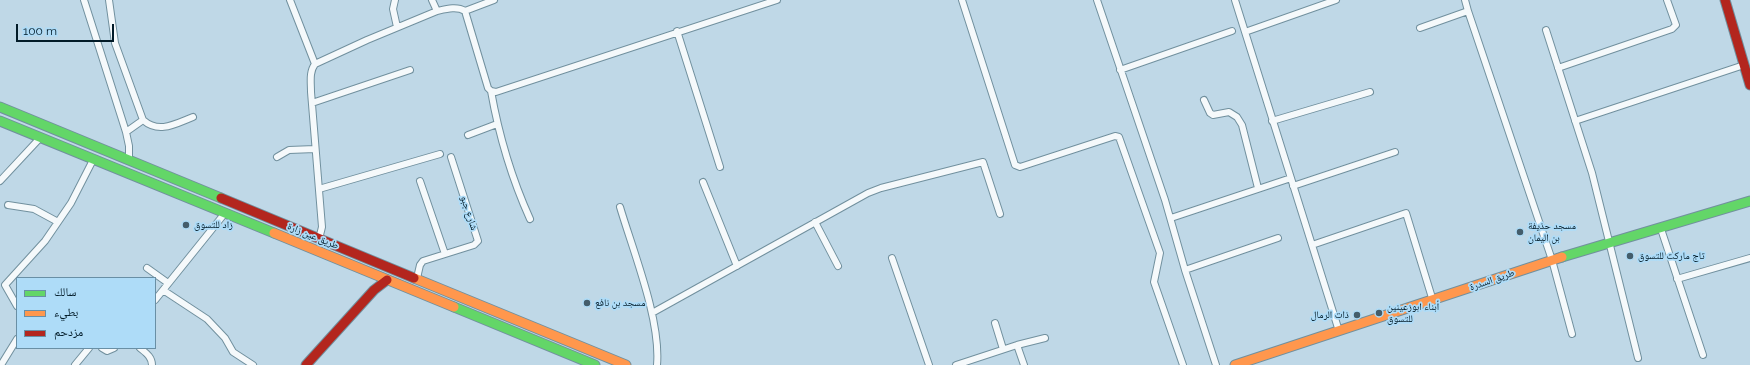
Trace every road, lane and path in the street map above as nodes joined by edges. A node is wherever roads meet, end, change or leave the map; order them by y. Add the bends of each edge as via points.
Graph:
1 (84, 0) edge
2 (109, 0) edge
3 (290, 0) edge
4 (395, 0) edge
5 (432, 0) edge
6 (494, 0) edge
7 (777, 0) edge
8 (962, 0) edge
9 (1099, 0) edge
10 (1235, 0) edge
11 (1336, 0) edge
12 (1465, 0) edge
13 (1667, 0) edge
14 (1725, 0) edge
15 (437, 11) junction
16 (465, 11) junction
17 (1468, 11) junction
18 (398, 27) junction
19 (1420, 28) dead end
20 (1546, 30) dead end
21 (1232, 31) dead end
22 (677, 32) junction
23 (1245, 32) junction
24 (315, 64) junction
25 (1558, 68) junction
26 (1746, 68) edge
27 (410, 70) dead end
28 (1120, 70) junction
29 (1750, 85) edge
30 (491, 91) junction
31 (1370, 92) dead end
32 (1204, 100) dead end
33 (312, 103) junction
34 (0, 107) edge
35 (192, 117) dead end
36 (143, 120) junction
37 (0, 121) edge
38 (1272, 121) junction
39 (1576, 121) junction
40 (497, 124) junction
41 (126, 132) junction
42 (468, 135) dead end
43 (40, 138) junction
44 (315, 149) junction
45 (1395, 152) dead end
46 (440, 154) dead end
47 (277, 157) dead end
48 (451, 157) dead end
49 (93, 160) junction
50 (129, 161) junction
51 (720, 167) dead end
52 (1291, 178) junction
53 (0, 181) edge
54 (420, 181) dead end
55 (703, 182) dead end
56 (1293, 186) junction
57 (1258, 188) junction
58 (319, 189) junction
59 (1750, 201) edge
60 (8, 205) dead end
61 (620, 207) dead end
62 (225, 213) junction
63 (1000, 214) dead end
64 (1171, 218) junction
65 (530, 219) dead end
66 (58, 222) junction
67 (815, 222) junction
68 (1661, 229) junction
69 (1278, 238) dead end
70 (319, 239) junction
71 (1610, 243) junction
72 (1312, 244) junction
73 (445, 254) junction
74 (892, 258) dead end
75 (1750, 258) edge
76 (1552, 260) junction
77 (737, 266) junction
78 (838, 266) dead end
79 (147, 268) dead end
80 (1185, 270) junction
81 (370, 272) junction
82 (417, 278) junction
83 (1678, 279) junction
84 (387, 280) junction
85 (2, 283) edge
86 (168, 283) junction
87 (163, 290) junction
88 (371, 294) junction
89 (156, 299) edge
90 (1433, 301) junction
91 (16, 304) edge
92 (652, 314) junction
93 (995, 323) dead end
94 (1339, 331) junction
95 (1572, 334) dead end
96 (1045, 338) dead end
97 (16, 341) edge
98 (1017, 345) junction
99 (88, 349) edge
100 (141, 349) edge
101 (1004, 349) junction
102 (1703, 355) dead end
103 (1638, 358) dead end
104 (1, 365) edge
105 (75, 365) edge
106 (152, 365) edge
107 (253, 365) edge
108 (306, 365) edge
109 (595, 365) edge
110 (626, 365) edge
111 (656, 365) edge
112 (929, 365) edge
113 (956, 365) edge
114 (1024, 365) edge
115 (1183, 365) edge
116 (1216, 365) edge
117 (1235, 365) edge

1 - 41 street
2 - 36 street via 115,43
3 - 24 street
4 - 18 street via 393,9
5 - 15 street
6 - 16 street
7 - 22 street
8 - 115 street via 1017,167 1115,136 1119,137 1160,253 1154,282
9 - 28 street
10 - 23 street
11 - 23 street
12 - 17 street
13 - 25 street via 1676,25 1672,29
14 - 26 main road
15 - 16 street via 448,8
15 - 18 street
16 - 30 street
17 - 19 street
17 - 76 street
18 - 24 street
20 - 25 street
21 - 28 street
22 - 30 street via 496,92
22 - 51 street
23 - 38 street
24 - 33 street via 311,71
25 - 39 street
26 - 29 main road
26 - 39 street
27 - 33 street
28 - 64 street
30 - 40 street
31 - 38 street
32 - 57 street via 1213,115 1228,112 1237,116 1242,125
33 - 44 street
34 - 50 main road, طريق عين زارة
35 - 36 street via 165,128 153,126
36 - 41 street
37 - 43 main road, طريق عين زارة
38 - 52 street
39 - 71 street
40 - 42 street
40 - 65 street via 510,170
41 - 50 street
43 - 49 main road, طريق عين زارة
43 - 53 street
44 - 47 street via 289,150
44 - 58 street
45 - 56 street
46 - 58 street
48 - 73 street, شارع جبو via 478,241 474,245
49 - 62 main road, طريق عين زارة
49 - 66 street
50 - 70 main road, طريق عين زارة
52 - 56 street
52 - 57 street
54 - 73 street
55 - 77 street
56 - 72 street
57 - 64 street
58 - 70 street via 322,227
59 - 68 main road, طريق السدرة
60 - 66 street via 34,209
61 - 92 street
62 - 81 main road, طريق عين زارة
62 - 86 street
63 - 67 street via 984,163 981,161 868,193
64 - 80 street
66 - 85 street via 45,241
67 - 77 street
67 - 78 street
68 - 71 main road, طريق السدرة
68 - 83 street
69 - 80 street
70 - 82 main road, طريق عين زارة
71 - 76 main road, طريق السدرة
71 - 103 street
72 - 90 street via 1406,214
72 - 94 street
73 - 82 street, شارع جبو via 422,262
74 - 112 street
75 - 83 street
76 - 90 main road, طريق السدرة
76 - 95 street
77 - 92 street
79 - 86 street
80 - 116 street
81 - 84 main road, طريق عين زارة
81 - 88 main road
82 - 110 main road, طريق عين زارة
83 - 102 street
84 - 88 main road
84 - 109 main road, طريق عين زارة
85 - 91 street
86 - 87 street
87 - 89 street
87 - 107 street via 207,319 225,338 233,352
88 - 108 main road
90 - 94 main road, طريق السدرة
92 - 111 street via 657,341
93 - 101 street
94 - 117 main road, طريق السدرة
96 - 98 street
97 - 104 street
98 - 101 street
98 - 114 street
99 - 105 street
100 - 106 street via 152,360
101 - 113 street

